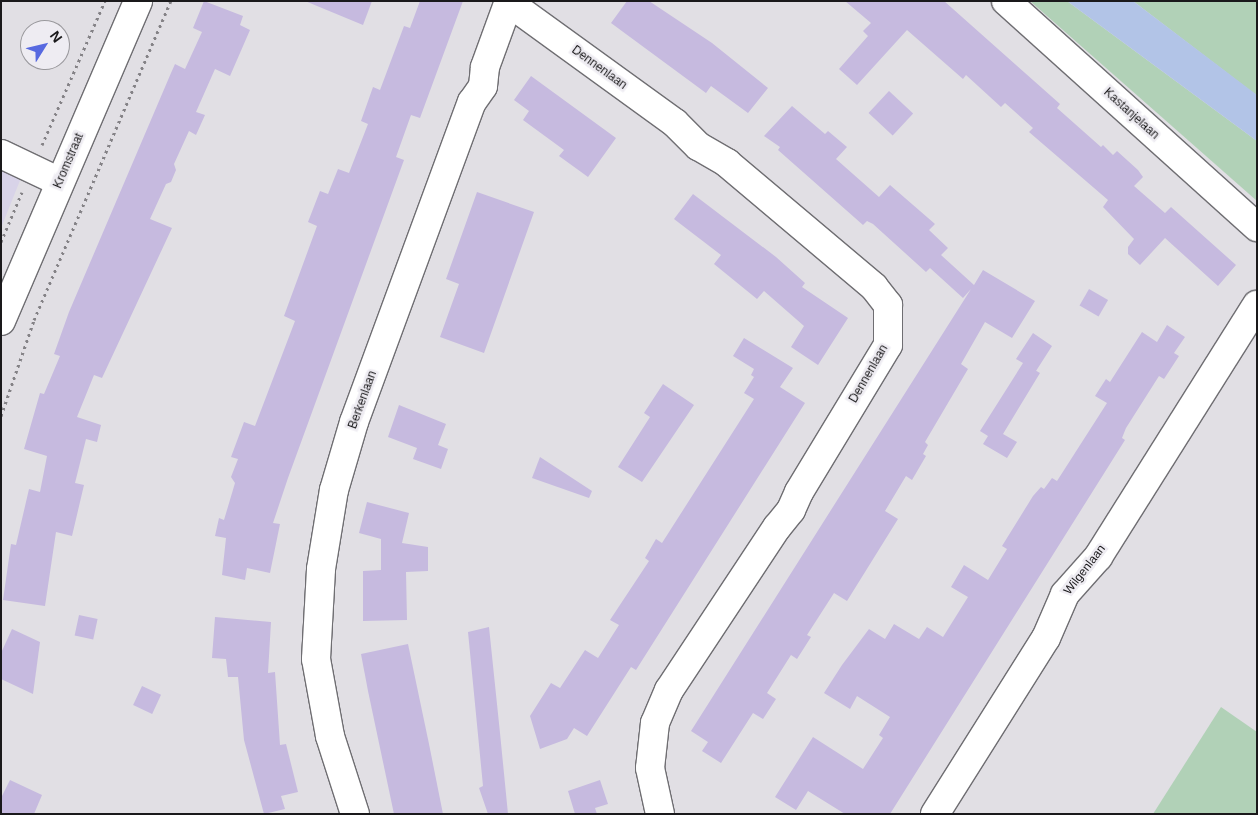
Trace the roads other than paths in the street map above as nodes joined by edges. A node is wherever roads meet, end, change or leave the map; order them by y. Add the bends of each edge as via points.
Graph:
1 (138, 1) edge
2 (508, 1) edge
3 (1006, 1) edge
4 (1, 154) edge
5 (60, 182) junction
6 (1257, 227) edge
7 (1257, 305) edge
8 (1, 321) edge
9 (355, 814) edge
10 (660, 814) edge
11 (935, 814) edge

1 - 5 street, Kromstraat
2 - 9 street, Berkenlaan via 485,67 483,86 469,111 354,422 334,490 321,569 316,659 330,736
2 - 10 street, Dennenlaan via 675,123 698,146 728,163 874,287 888,305 888,345 799,492 792,510 777,527 670,690 655,723 650,768
3 - 6 street, Kastanjelaan
4 - 5 street
5 - 8 street, Kromstraat
7 - 11 street, Wilgenlaan via 1098,557 1065,594 1046,638

